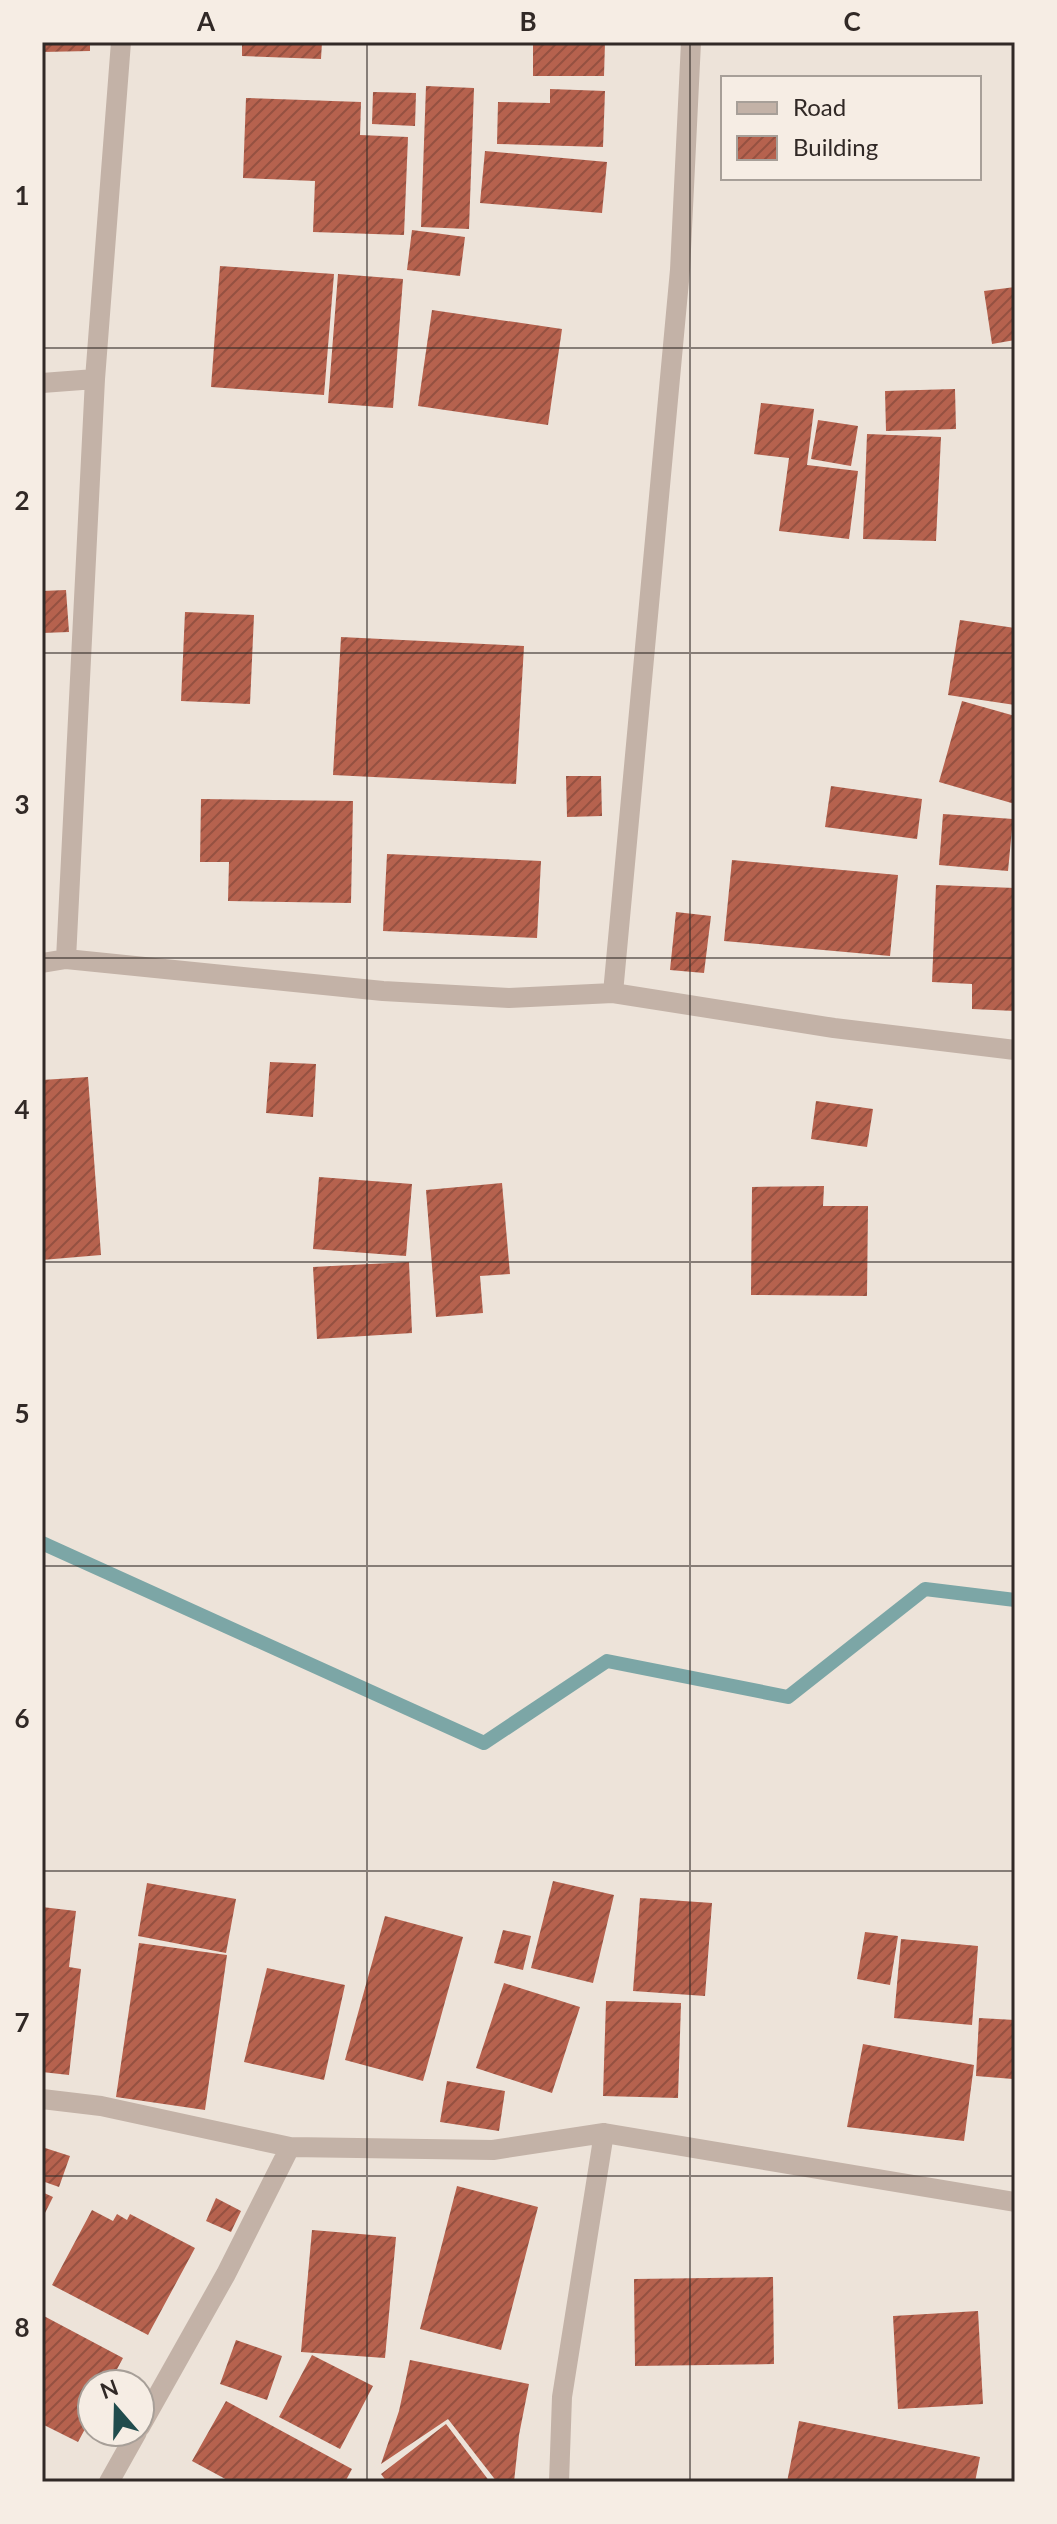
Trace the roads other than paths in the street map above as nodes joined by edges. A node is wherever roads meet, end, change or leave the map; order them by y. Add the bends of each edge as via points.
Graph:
1 (121, 42) edge
2 (691, 42) edge
3 (95, 379) junction
4 (42, 383) edge
5 (66, 959) junction
6 (42, 963) edge
7 (613, 993) junction
8 (1015, 1050) edge
9 (42, 2099) edge
10 (604, 2133) junction
11 (290, 2147) junction
12 (1015, 2202) edge
13 (156, 2400) edge
14 (129, 2448) edge
15 (109, 2482) edge
16 (559, 2482) edge

1 - 3 street
2 - 7 street via 680,270
3 - 4 street
3 - 5 street
5 - 6 street
5 - 7 street via 383,991 509,998
7 - 8 street
9 - 11 street via 101,2106
10 - 11 street via 493,2150
10 - 12 street
10 - 16 street via 562,2397
11 - 13 street
14 - 15 street

